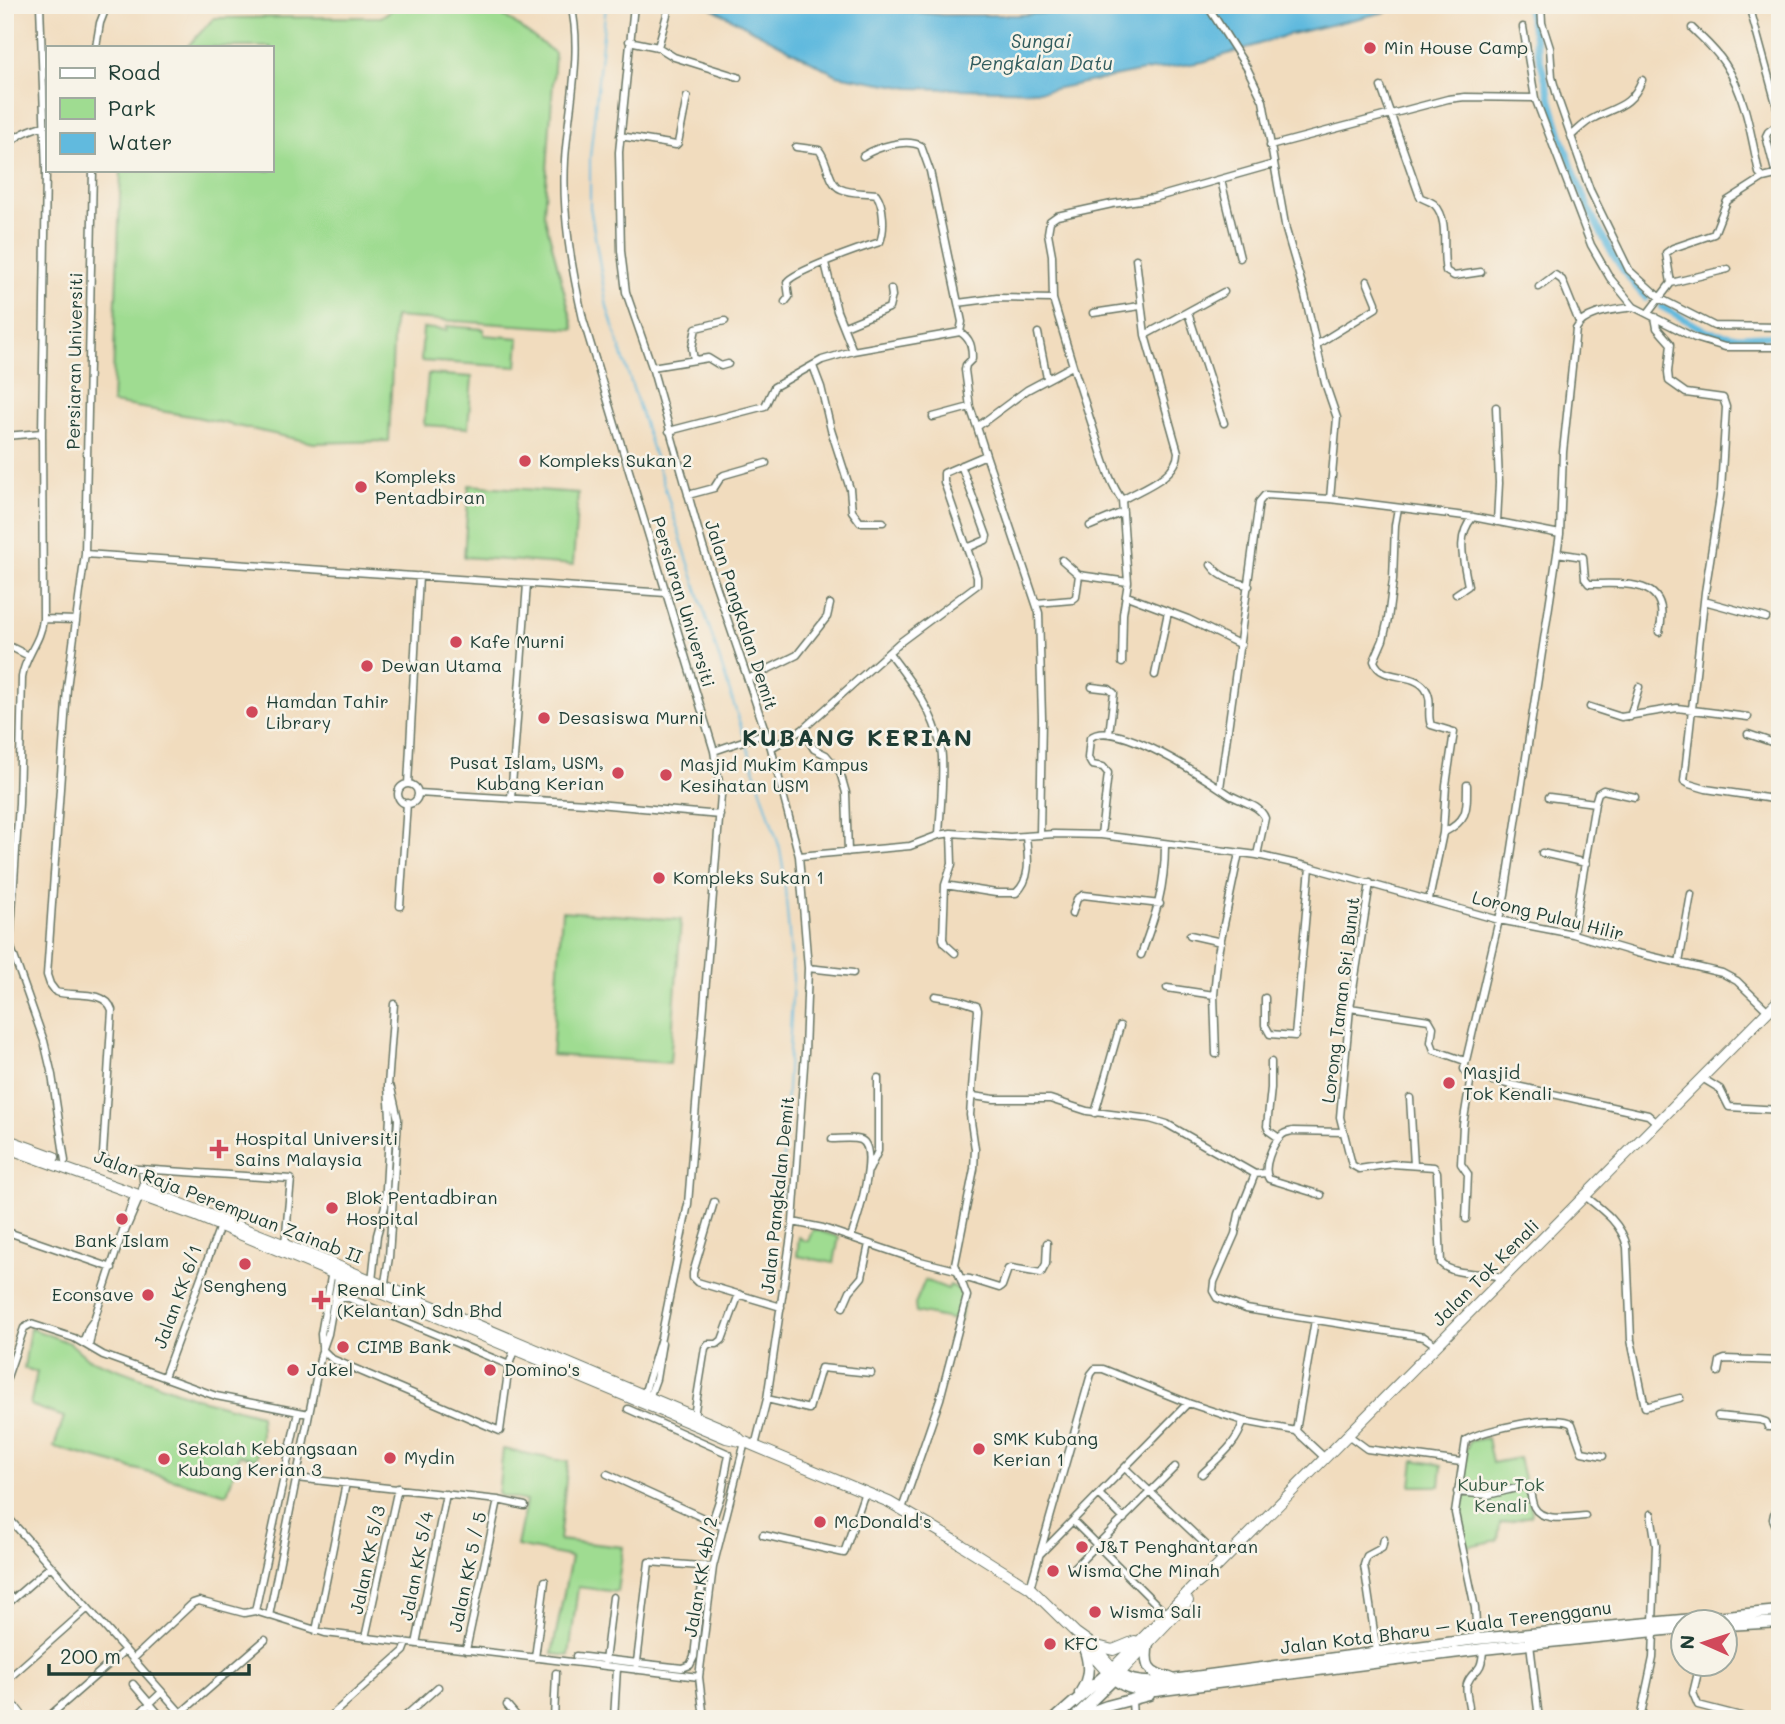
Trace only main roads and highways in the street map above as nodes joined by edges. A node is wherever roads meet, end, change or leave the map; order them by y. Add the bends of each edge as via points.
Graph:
1 (1780, 999) edge
2 (5, 1139) edge
3 (5, 1147) edge
4 (23, 1153) junction
5 (5, 1154) edge
6 (140, 1192) junction
7 (336, 1270) junction
8 (384, 1290) junction
9 (645, 1400) junction
10 (750, 1444) junction
11 (1219, 1565) junction
12 (1780, 1611) edge
13 (1780, 1622) edge
14 (1740, 1624) edge
15 (1653, 1626) junction
16 (1670, 1627) edge
17 (1151, 1629) junction
18 (1148, 1643) junction
19 (1480, 1644) junction
20 (1087, 1645) junction
21 (1114, 1674) junction
22 (1175, 1684) junction
23 (5, 1696) edge
24 (1073, 1704) junction
25 (23, 1719) edge
26 (1055, 1719) edge
27 (1072, 1719) edge

1 - 11 main road, Jalan Tok Kenali
2 - 6 main road, Jalan Raja Perempuan Zainab II
3 - 4 main road, Jalan Raja Perempuan Zainab II
4 - 5 main road
4 - 6 main road, Jalan Raja Perempuan Zainab II
6 - 7 main road, Jalan Raja Perempuan Zainab II
6 - 7 main road, Jalan Raja Perempuan Zainab II via 285,1244
7 - 8 main road, Jalan Raja Perempuan Zainab II
8 - 9 main road, Jalan Raja Perempuan Zainab II
8 - 9 main road, Jalan Raja Perempuan Zainab II via 514,1350
9 - 10 main road, Jalan Raja Perempuan Zainab II via 694,1416
9 - 10 main road, Jalan Raja Perempuan Zainab II via 663,1412
10 - 20 main road, Jalan Raja Perempuan Zainab II via 902,1509 1030,1588
11 - 17 main road, Jalan Tok Kenali
11 - 18 main road, Jalan Tok Kenali
12 - 15 highway, Jalan Kota Bharu – Kuala Terengganu
13 - 14 highway
15 - 16 highway, Jalan Kota Bharu – Kuala Terengganu
15 - 19 highway, Jalan Kota Bharu – Kuala Terengganu
15 - 19 highway, Jalan Kota Bharu – Kuala Terengganu via 1530,1644
17 - 20 main road via 1122,1648
17 - 21 main road, Jalan Tok Kenali
18 - 21 main road, Jalan Tok Kenali
18 - 22 highway via 1149,1669
19 - 22 highway, Jalan Kota Bharu – Kuala Terengganu
19 - 22 highway, Jalan Kota Bharu – Kuala Terengganu via 1377,1652
20 - 21 main road, Jalan Raja Perempuan Zainab II
20 - 24 highway via 1088,1675
21 - 22 highway, Jalan Kota Bharu – Kuala Terengganu via 1140,1682
21 - 24 highway
21 - 27 highway
22 - 27 highway
23 - 25 main road
24 - 26 highway

